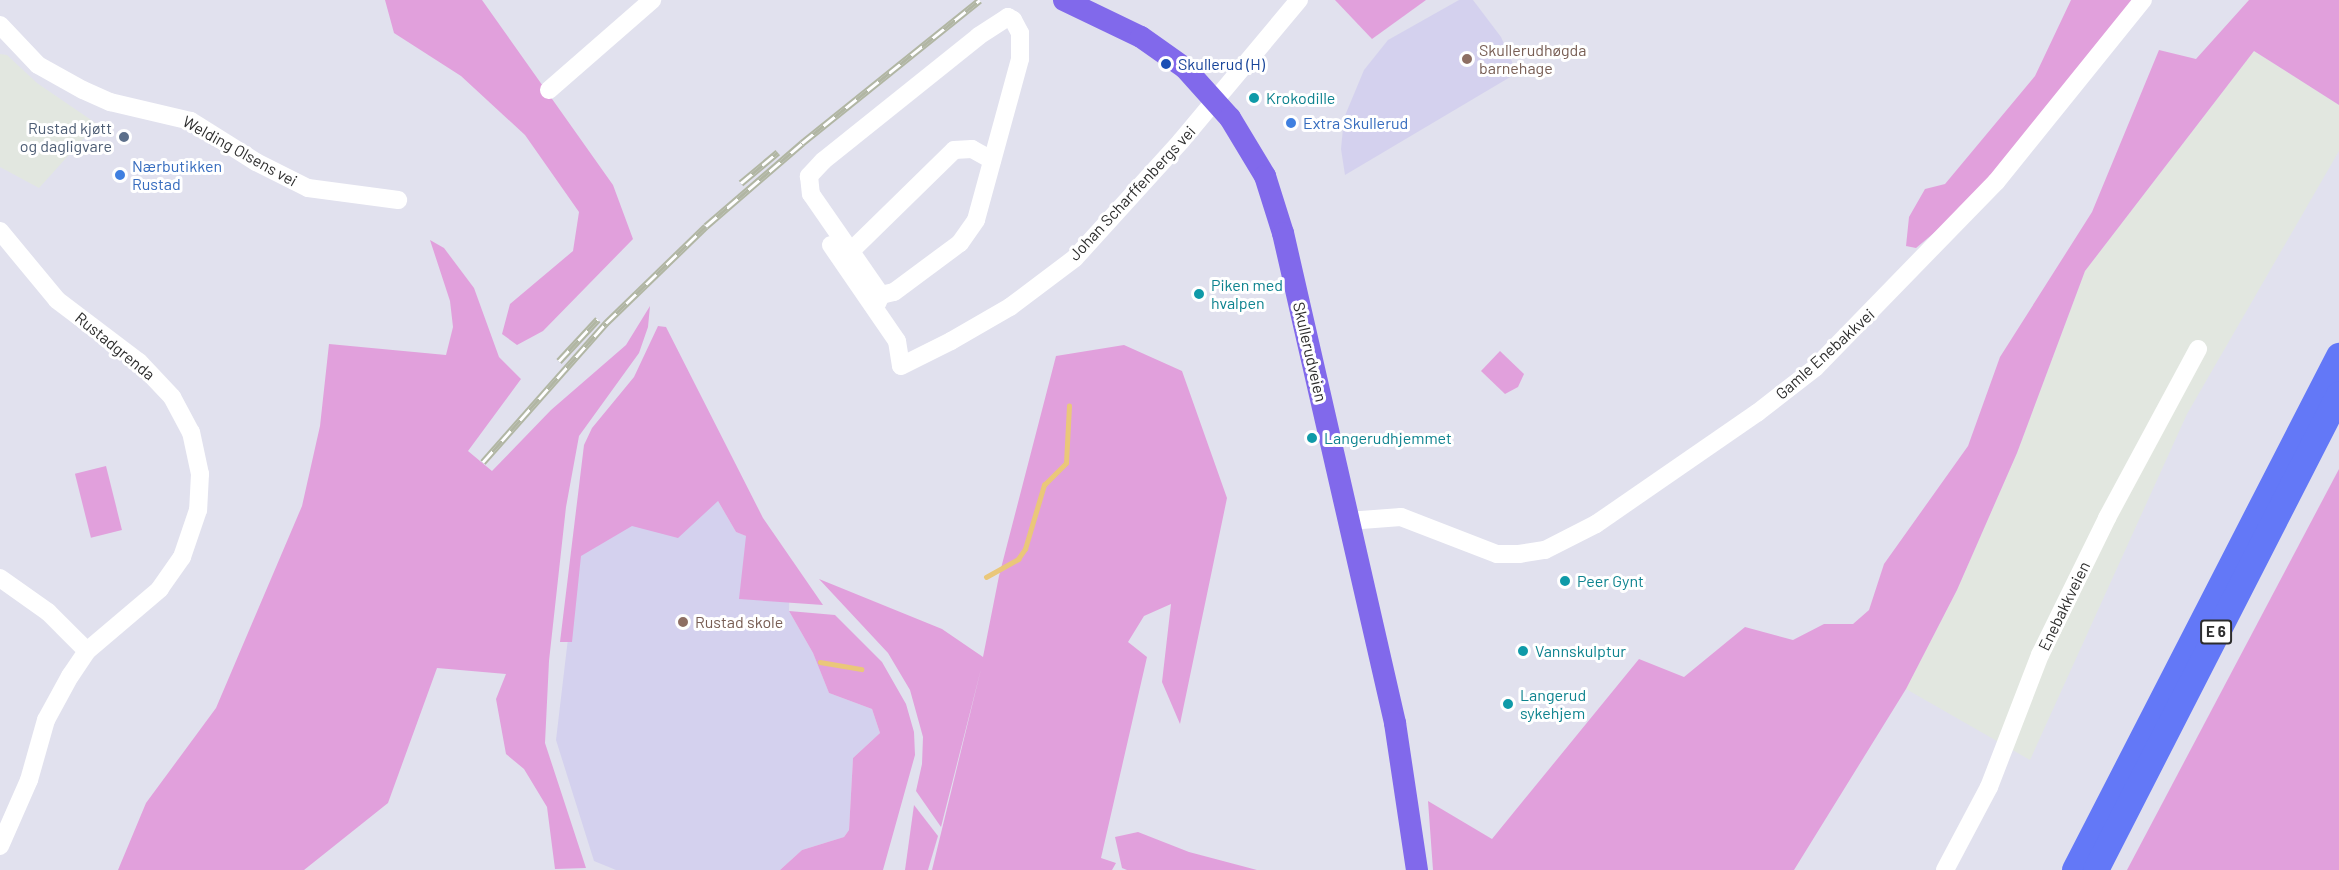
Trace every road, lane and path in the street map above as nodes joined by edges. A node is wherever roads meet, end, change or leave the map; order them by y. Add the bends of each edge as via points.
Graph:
1 (652, 0) edge
2 (1064, 0) edge
3 (1299, 0) edge
4 (2143, 0) edge
5 (0, 25) edge
6 (549, 90) dead end
7 (1216, 100) junction
8 (992, 160) junction
9 (398, 200) dead end
10 (0, 231) edge
11 (831, 245) dead end
12 (852, 250) junction
13 (878, 301) junction
14 (2198, 349) dead end
15 (2339, 356) edge
16 (2339, 395) edge
17 (1348, 521) junction
18 (0, 578) edge
19 (87, 651) junction
20 (0, 846) edge
21 (1417, 870) edge
22 (1945, 870) edge
23 (2075, 870) edge
24 (2096, 870) edge

1 - 6 street
2 - 7 main road, Skullerudveien via 1158,48 1185,68
3 - 7 street, Johan Scharffenbergs vei
4 - 17 street, Gamle Enebakkvei via 1996,182 1815,368 1757,413 1596,524 1545,550 1497,554 1401,517
5 - 9 street, Welding Olsens vei via 38,65 110,102 190,120 256,162 308,188
7 - 13 street, Johan Scharffenbergs vei via 1075,258 1010,307 901,366 899,344
7 - 17 main road, Skullerudveien via 1256,158 1279,216
8 - 12 street via 972,149 954,150
8 - 12 street via 1020,59 1020,33 1008,18 979,36 812,171 807,182 812,194
8 - 13 street via 969,231 933,264
10 - 19 street, Rustadgrenda via 57,300 155,376 178,407 193,438 200,474 198,510 182,557 160,589
11 - 13 street
12 - 13 street
14 - 22 street, Enebakkveien via 2045,645 1989,787
15 - 23 highway, E 6
16 - 24 highway, E 6
17 - 21 main road, Skullerudveien via 1399,743
18 - 19 street via 48,612
19 - 20 street, Rustadgrenda via 46,720 29,780

